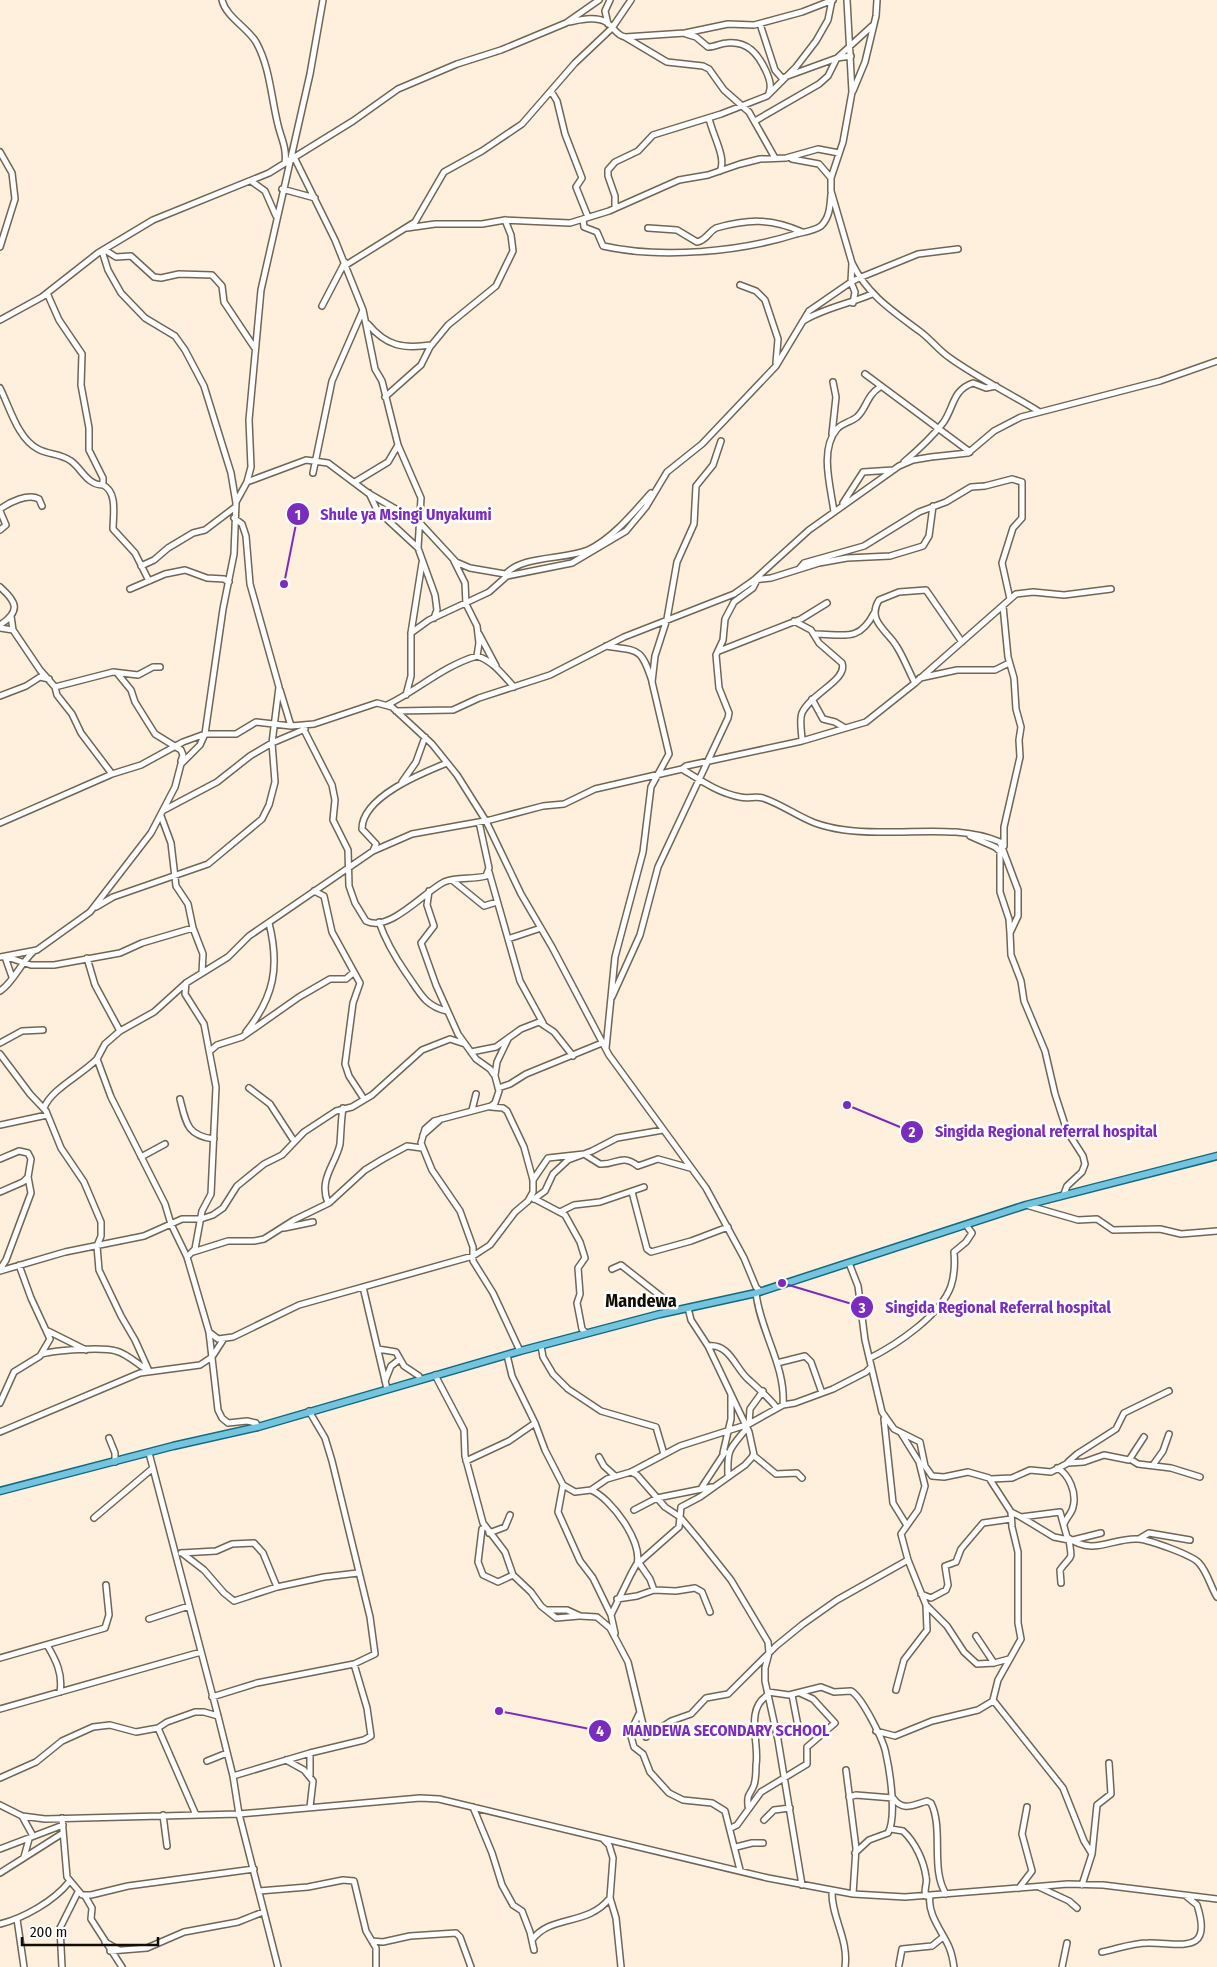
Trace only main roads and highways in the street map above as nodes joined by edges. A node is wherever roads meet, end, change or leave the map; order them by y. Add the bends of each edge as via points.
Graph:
1 (1217, 1156) edge
2 (0, 1491) edge

1 - 2 main road via 1026,1205 758,1292 520,1350 258,1427

